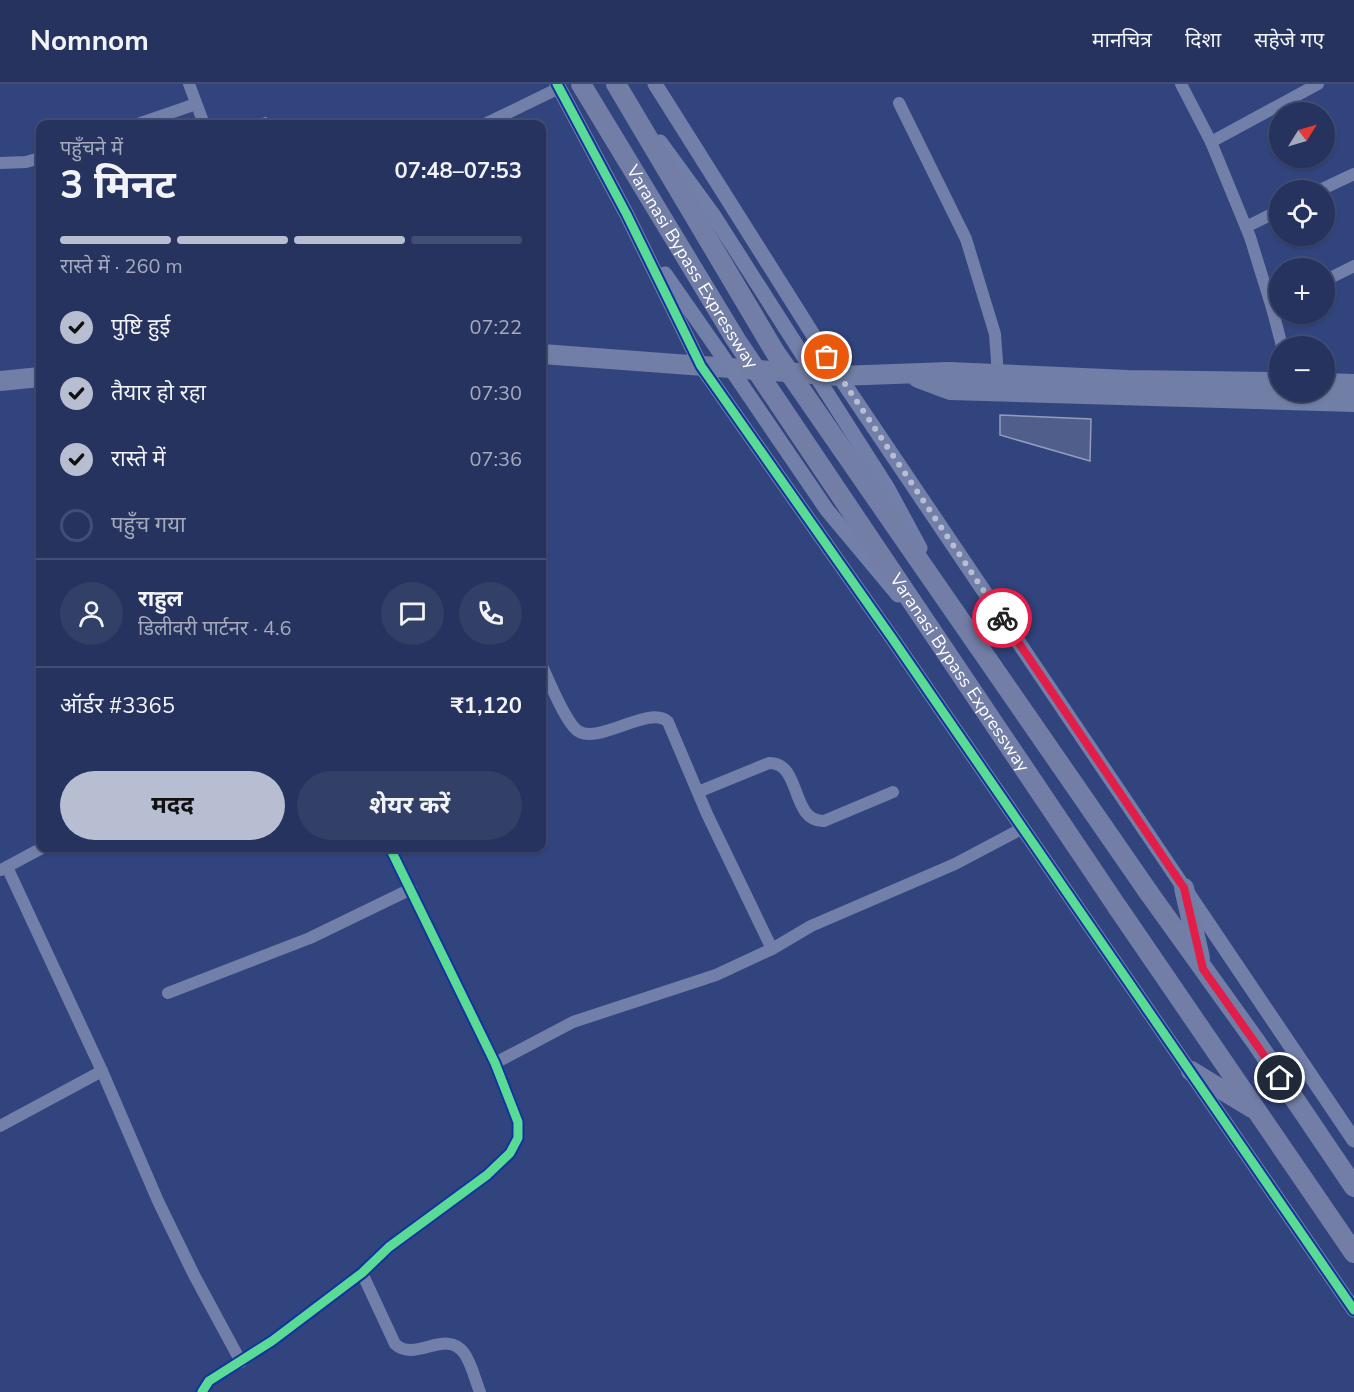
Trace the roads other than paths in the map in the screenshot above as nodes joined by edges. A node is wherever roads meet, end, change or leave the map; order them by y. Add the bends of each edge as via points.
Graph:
1 (189, 84) edge
2 (581, 84) edge
3 (617, 84) edge
4 (656, 84) edge
5 (1181, 84) edge
6 (1318, 84) edge
7 (558, 86) edge
8 (899, 103) dead end
9 (196, 104) junction
10 (150, 120) edge
11 (202, 120) edge
12 (493, 120) edge
13 (1211, 142) junction
14 (36, 159) edge
15 (0, 163) edge
16 (1354, 174) edge
17 (1335, 183) edge
18 (627, 215) junction
19 (1269, 216) edge
20 (1246, 227) junction
21 (1354, 266) edge
22 (1335, 276) edge
23 (1269, 288) edge
24 (546, 354) edge
25 (701, 366) junction
26 (910, 375) junction
27 (998, 375) junction
28 (839, 376) junction
29 (36, 377) edge
30 (0, 381) edge
31 (1269, 382) edge
32 (1335, 383) edge
33 (1354, 384) edge
34 (1354, 402) edge
35 (948, 655) junction
36 (546, 674) edge
37 (698, 792) junction
38 (893, 792) dead end
39 (1023, 828) junction
40 (36, 851) edge
41 (392, 852) edge
42 (3, 868) edge
43 (1184, 888) junction
44 (411, 889) junction
45 (772, 949) junction
46 (1203, 969) junction
47 (168, 993) dead end
48 (495, 1063) junction
49 (102, 1071) junction
50 (1191, 1071) junction
51 (1259, 1112) junction
52 (0, 1126) edge
53 (1354, 1140) edge
54 (1354, 1187) edge
55 (1354, 1253) edge
56 (362, 1273) junction
57 (1354, 1310) edge
58 (241, 1362) junction
59 (202, 1392) edge
60 (480, 1392) edge

1 - 9 street
2 - 35 highway, Varanasi Bypass Expressway, bridge via 736,340
3 - 46 highway, Varanasi Bypass Expressway, bridge via 775,352
4 - 28 street
5 - 13 street
6 - 13 street
7 - 12 street
7 - 18 street
8 - 27 street via 966,240 995,334
9 - 10 street
9 - 11 street
13 - 20 street
14 - 15 street
16 - 17 street
18 - 25 street
18 - 35 street, bridge via 827,510
19 - 20 street
20 - 23 street
21 - 22 street
24 - 25 main road
25 - 28 main road
25 - 39 street
26 - 27 main road
26 - 28 main road
26 - 34 main road via 950,390
27 - 31 main road
28 - 43 street
29 - 30 main road
32 - 33 main road
35 - 51 highway, Varanasi Bypass Expressway, bridge
36 - 37 street via 579,732 586,734 664,717
37 - 38 street via 769,763 786,770 808,816 816,821
37 - 45 street
39 - 45 street via 955,864 811,926
39 - 50 street
40 - 42 street
41 - 44 street
42 - 49 street
43 - 46 highway
43 - 53 street
44 - 47 street via 310,938
44 - 48 street
45 - 48 street via 716,975 573,1022
46 - 54 highway, Varanasi Bypass Expressway
48 - 56 street via 518,1122 518,1138 510,1153 487,1175 389,1247
49 - 52 street
49 - 58 street via 158,1201
50 - 51 highway
50 - 57 street
51 - 55 highway, Varanasi Bypass Expressway
56 - 58 street
56 - 60 street via 395,1344 412,1351 453,1345 465,1355
58 - 59 street via 209,1381

